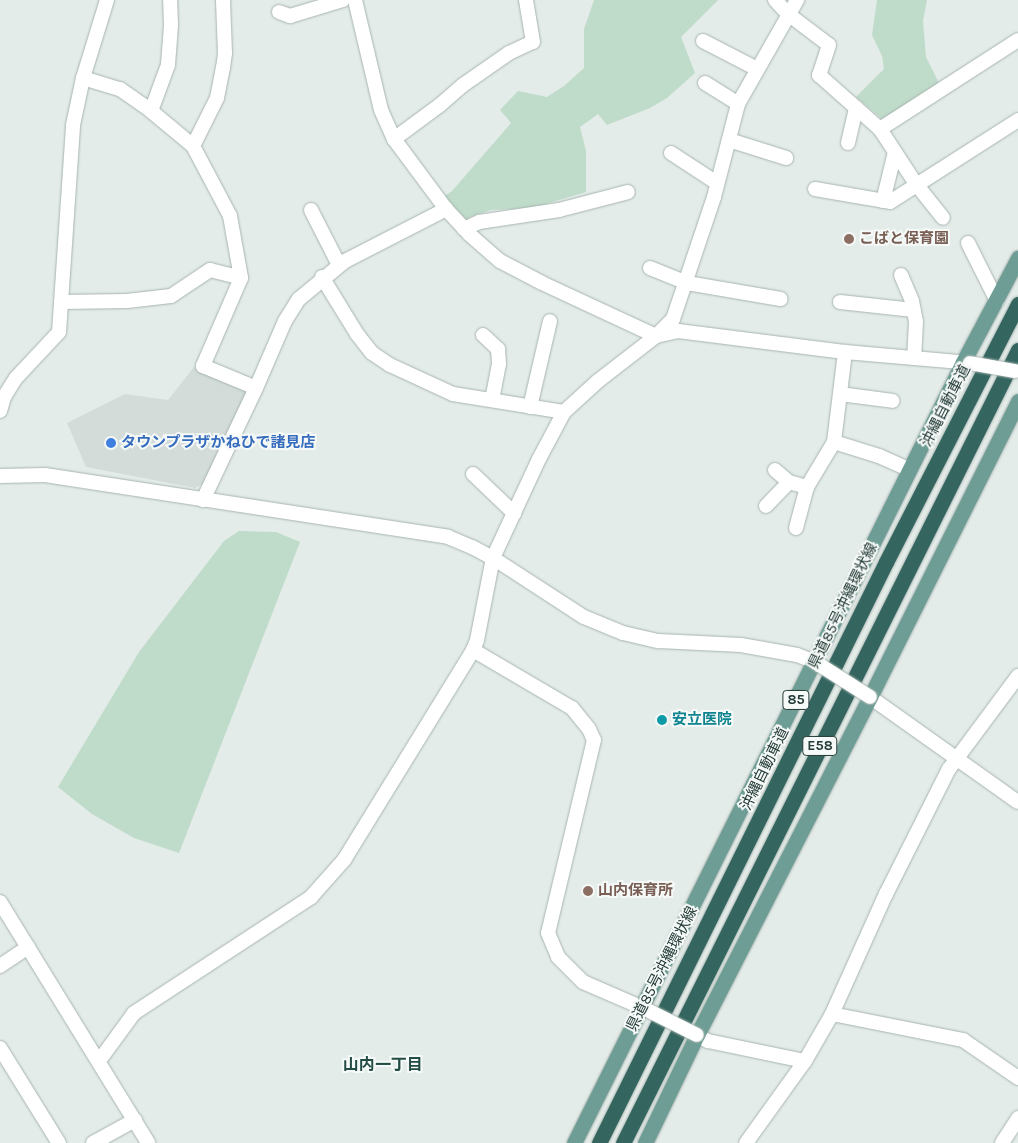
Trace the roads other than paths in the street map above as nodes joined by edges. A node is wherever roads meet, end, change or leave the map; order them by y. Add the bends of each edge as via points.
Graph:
1 (108, 0) edge
2 (170, 0) edge
3 (223, 0) edge
4 (343, 0) edge
5 (355, 0) edge
6 (526, 0) edge
7 (775, 0) edge
8 (797, 0) edge
9 (278, 12) dead end
10 (788, 14) junction
11 (1018, 40) edge
12 (703, 41) dead end
13 (757, 69) junction
14 (83, 78) junction
15 (704, 83) dead end
16 (738, 104) junction
17 (856, 108) junction
18 (151, 111) junction
19 (1018, 120) edge
20 (880, 130) junction
21 (394, 139) junction
22 (728, 140) junction
23 (848, 143) dead end
24 (193, 146) junction
25 (895, 152) junction
26 (671, 153) dead end
27 (786, 158) dead end
28 (717, 183) junction
29 (916, 184) junction
30 (815, 189) dead end
31 (628, 192) dead end
32 (883, 201) junction
33 (446, 209) junction
34 (311, 210) dead end
35 (944, 218) dead end
36 (464, 229) junction
37 (968, 243) dead end
38 (1018, 258) edge
39 (339, 265) junction
40 (650, 268) dead end
41 (901, 275) dead end
42 (322, 277) junction
43 (241, 278) junction
44 (687, 283) junction
45 (781, 299) dead end
46 (997, 301) junction
47 (61, 302) junction
48 (840, 302) dead end
49 (1018, 304) edge
50 (914, 310) junction
51 (550, 321) dead end
52 (483, 336) dead end
53 (656, 336) junction
54 (1018, 350) edge
55 (845, 352) junction
56 (914, 358) junction
57 (967, 362) junction
58 (1017, 372) edge
59 (256, 388) junction
60 (840, 394) junction
61 (492, 399) junction
62 (892, 401) dead end
63 (1018, 401) edge
64 (530, 407) junction
65 (0, 411) edge
66 (564, 412) junction
67 (834, 442) junction
68 (775, 470) dead end
69 (910, 470) junction
70 (473, 474) dead end
71 (0, 476) edge
72 (789, 482) junction
73 (807, 488) junction
74 (204, 500) junction
75 (766, 506) dead end
76 (514, 513) junction
77 (796, 528) dead end
78 (493, 558) junction
79 (472, 650) junction
80 (815, 662) junction
81 (1016, 684) edge
82 (870, 697) junction
83 (959, 758) junction
84 (1018, 802) edge
85 (0, 902) edge
86 (28, 947) junction
87 (0, 966) edge
88 (643, 1008) junction
89 (832, 1014) junction
90 (697, 1035) junction
91 (0, 1048) edge
92 (99, 1061) junction
93 (806, 1061) junction
94 (1018, 1078) edge
95 (1018, 1118) edge
96 (135, 1120) junction
97 (59, 1143) edge
98 (93, 1143) edge
99 (148, 1143) edge
100 (574, 1143) edge
101 (599, 1143) edge
102 (623, 1143) edge
103 (645, 1143) edge
104 (746, 1143) edge
105 (1002, 1143) edge

1 - 14 street
2 - 18 street via 168,65
3 - 24 street via 225,53 217,98
4 - 9 street via 290,16
5 - 21 street via 381,110
6 - 21 street via 533,42 509,53 470,79
7 - 10 street
8 - 10 street
10 - 13 street
10 - 17 street via 829,45 819,75
11 - 20 street
12 - 13 street
13 - 16 street
14 - 18 street via 120,89
14 - 47 street via 73,125
15 - 16 street
16 - 22 street
17 - 20 street
17 - 23 street
18 - 24 street
19 - 29 street
20 - 25 street
21 - 33 street
22 - 27 street
22 - 28 street
24 - 43 street via 230,216
25 - 29 street
25 - 32 street
26 - 28 street
28 - 44 street
29 - 32 street via 890,202
29 - 35 street
30 - 32 street
31 - 36 street via 559,210 479,222
33 - 36 street
33 - 39 street
34 - 39 street
36 - 53 street via 500,260
37 - 46 street
38 - 46 main road, 県道85号沖縄環状線 / 85
39 - 42 street
40 - 44 street
41 - 50 street
42 - 59 street via 299,299 285,321
42 - 61 street via 372,353 390,365 453,394
43 - 47 street via 210,270 171,296 127,301
43 - 59 street via 203,366
44 - 45 street
44 - 53 street via 673,319
46 - 57 main road, 県道85号沖縄環状線 / 85
47 - 65 street via 59,332 16,378 4,397
48 - 50 street
49 - 101 highway, 沖縄自動車道 / E58 via 886,562
50 - 56 street
51 - 64 street
52 - 61 street via 498,349 499,364
53 - 55 street via 678,332
53 - 66 street
54 - 102 highway, E58
55 - 56 street
55 - 60 street
56 - 57 street
57 - 58 street, bridge
57 - 69 main road, 県道85号沖縄環状線 / 85
59 - 74 street
60 - 62 street
60 - 67 street
61 - 64 street
63 - 82 main road
64 - 66 street
66 - 76 street
67 - 69 street
67 - 73 street
68 - 72 street
69 - 80 main road, 県道85号沖縄環状線 / 85
70 - 76 street
71 - 74 street via 45,475
72 - 73 street
72 - 75 street
73 - 77 street
74 - 78 street via 448,538
76 - 78 street
78 - 79 street via 477,640
78 - 80 street via 566,608 623,633 659,641 741,645 797,655
79 - 88 street via 572,708 589,729 594,740 548,933 558,957 583,982
79 - 92 street via 344,860 311,897 134,1013
80 - 82 street, bridge
80 - 88 main road, 県道85号沖縄環状線 / 85
81 - 83 street
82 - 83 street
82 - 90 main road
83 - 84 street
83 - 89 street via 886,894
85 - 86 street
86 - 87 street
86 - 92 street
88 - 90 street, bridge
88 - 100 main road, 県道85号沖縄環状線 / 85
89 - 93 street
89 - 94 street via 963,1040
90 - 93 street via 708,1041
90 - 103 main road
91 - 97 street
92 - 96 street
93 - 104 street
95 - 105 street
96 - 98 street
96 - 99 street

